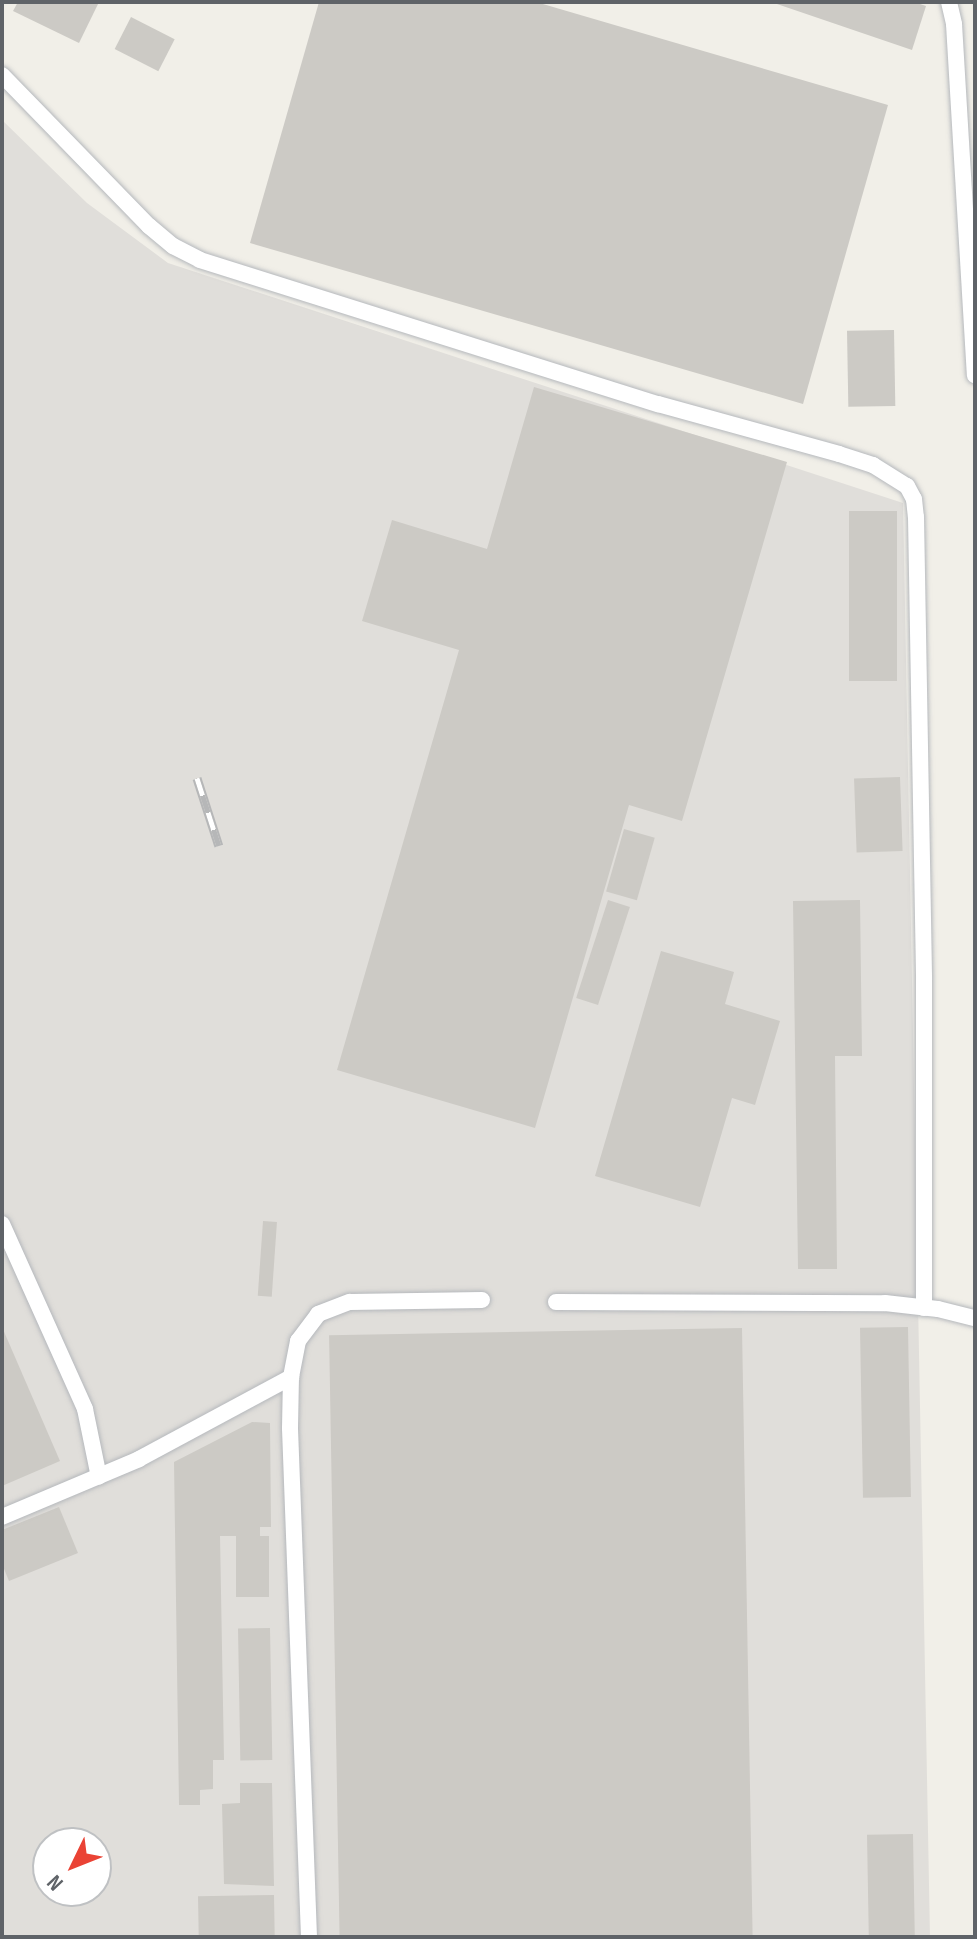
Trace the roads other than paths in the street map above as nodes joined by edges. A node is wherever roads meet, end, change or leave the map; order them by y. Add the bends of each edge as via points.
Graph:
1 (949, 2) edge
2 (2, 75) edge
3 (975, 375) edge
4 (2, 1224) edge
5 (482, 1300) dead end
6 (556, 1302) dead end
7 (924, 1308) junction
8 (975, 1318) edge
9 (291, 1377) junction
10 (99, 1477) junction
11 (2, 1517) edge
12 (309, 1937) edge

1 - 3 lane
2 - 7 lane via 149,226 200,260 643,399 839,454 873,465 907,486 914,499 916,533
4 - 10 lane via 85,1409
5 - 9 lane via 350,1302 318,1314 298,1341
6 - 7 lane via 885,1303
7 - 8 lane
9 - 10 lane
9 - 12 lane
10 - 11 lane

